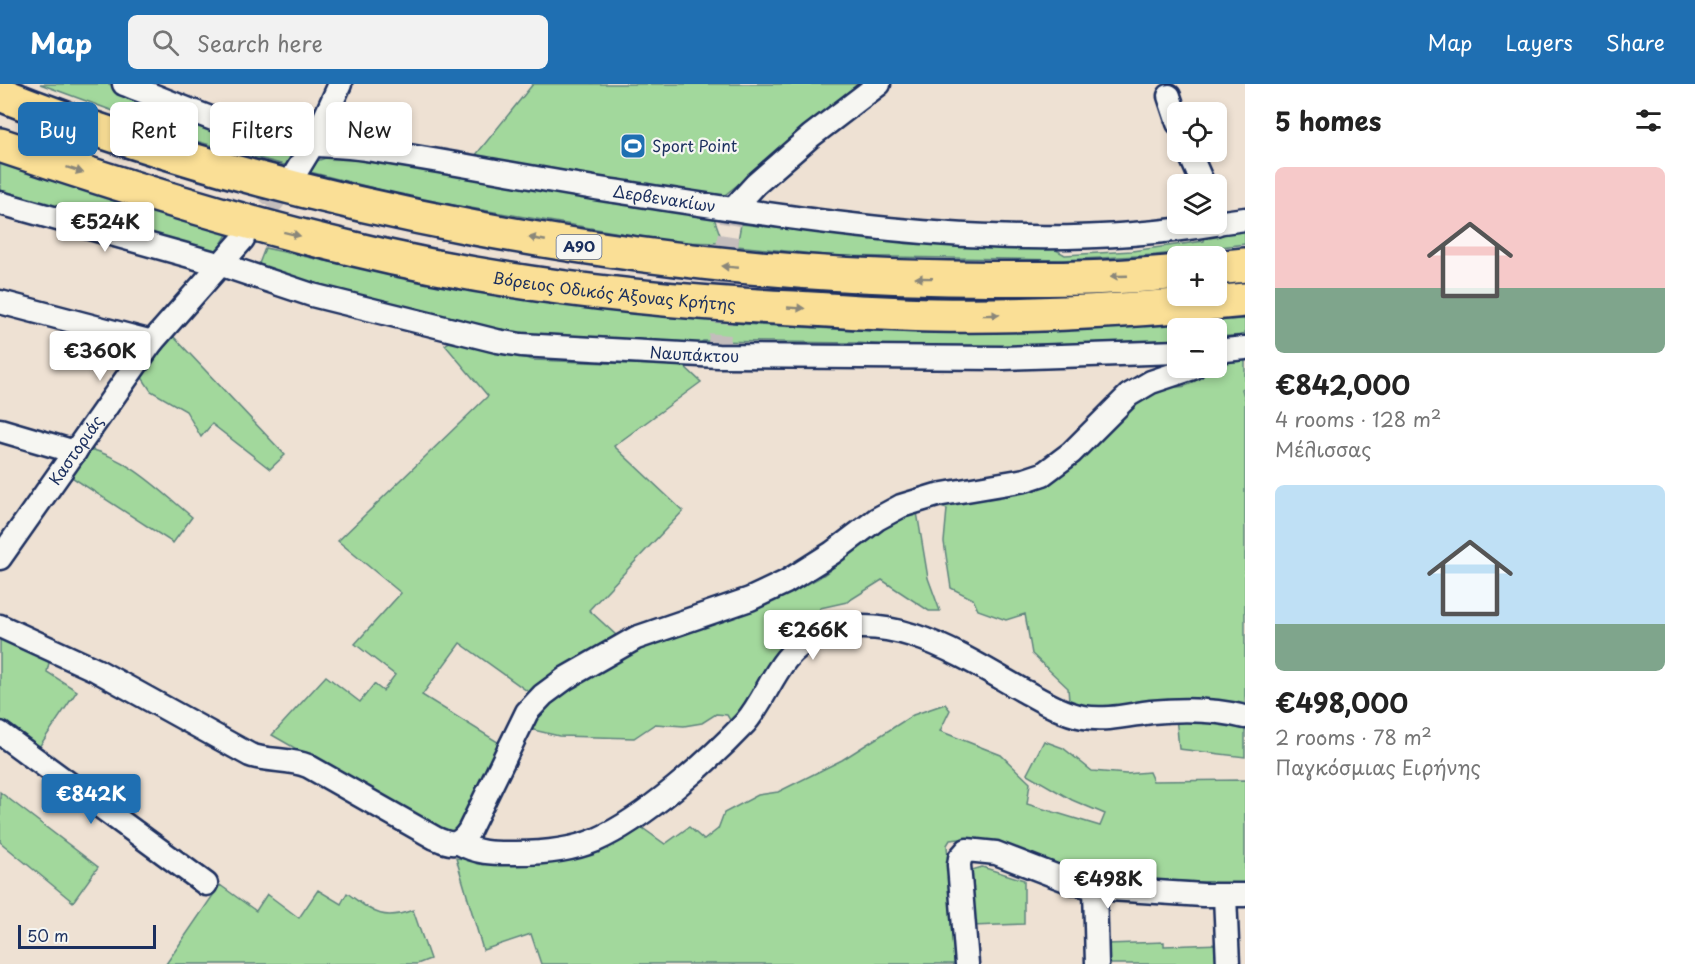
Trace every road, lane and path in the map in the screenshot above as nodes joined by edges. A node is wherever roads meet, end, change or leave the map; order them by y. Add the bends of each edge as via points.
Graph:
1 (124, 84) edge
2 (340, 84) edge
3 (879, 84) edge
4 (0, 94) edge
5 (1169, 96) dead end
6 (1171, 102) edge
7 (210, 116) edge
8 (314, 142) edge
9 (314, 144) edge
10 (0, 145) edge
11 (306, 156) edge
12 (296, 172) tunnel mouth
13 (0, 203) edge
14 (734, 209) junction
15 (1245, 219) edge
16 (1227, 220) edge
17 (1167, 228) edge
18 (243, 239) tunnel mouth
19 (222, 265) junction
20 (1245, 265) edge
21 (1227, 267) edge
22 (1167, 272) edge
23 (1245, 300) edge
24 (0, 302) edge
25 (152, 342) junction
26 (1245, 348) edge
27 (1227, 350) edge
28 (1167, 353) edge
29 (1167, 377) edge
30 (0, 430) edge
31 (75, 452) junction
32 (4, 547) edge
33 (0, 626) edge
34 (1245, 717) edge
35 (0, 733) edge
36 (459, 843) junction
37 (206, 884) dead end
38 (1095, 888) junction
39 (1235, 895) edge
40 (967, 964) edge
41 (1097, 964) edge
42 (1228, 964) edge

1 - 7 street, Δερβενακίων
2 - 8 street
3 - 14 street via 811,136 756,184
22 -> 4 highway, Α90 via 996,279 849,277 706,265 576,247 412,217 265,182 168,153
5 - 6 street
9 - 14 street, Δερβενακίων
10 -> 23 highway, Βόρειος Οδικός Άξονας Κρήτης via 179,203 356,250 599,292 704,304 936,315 1108,311
11 - 12 street
13 - 19 street, Ναυπάκτου
14 - 17 street, Δερβενακίων via 830,223 1032,238 1106,237
15 - 16 street, Δερβενακίων
18 - 19 street, Καστοριάς
19 - 25 street, Καστοριάς
19 - 28 street, Ναυπάκτου via 312,295 458,332 557,348 718,356 957,359
20 - 21 highway
24 - 25 street
25 - 31 street, Καστοριάς
26 - 27 street
29 - 36 street via 1129,395 1071,453 1043,474 901,506 786,582 750,599 636,638 566,678 527,712 469,831
30 - 31 street
31 - 32 street, Καστοριάς
33 - 36 street via 96,670 250,755 308,766 435,838 448,844
34 - 36 street via 1188,710 1108,719 1082,717 1059,710 940,645 909,633 881,629 832,631 814,637 791,653 745,722 675,785 615,829 595,840 541,852 484,854
35 - 37 street
38 - 39 street
38 - 40 street via 990,852 967,850 960,858 959,878
38 - 41 street
39 - 42 street

